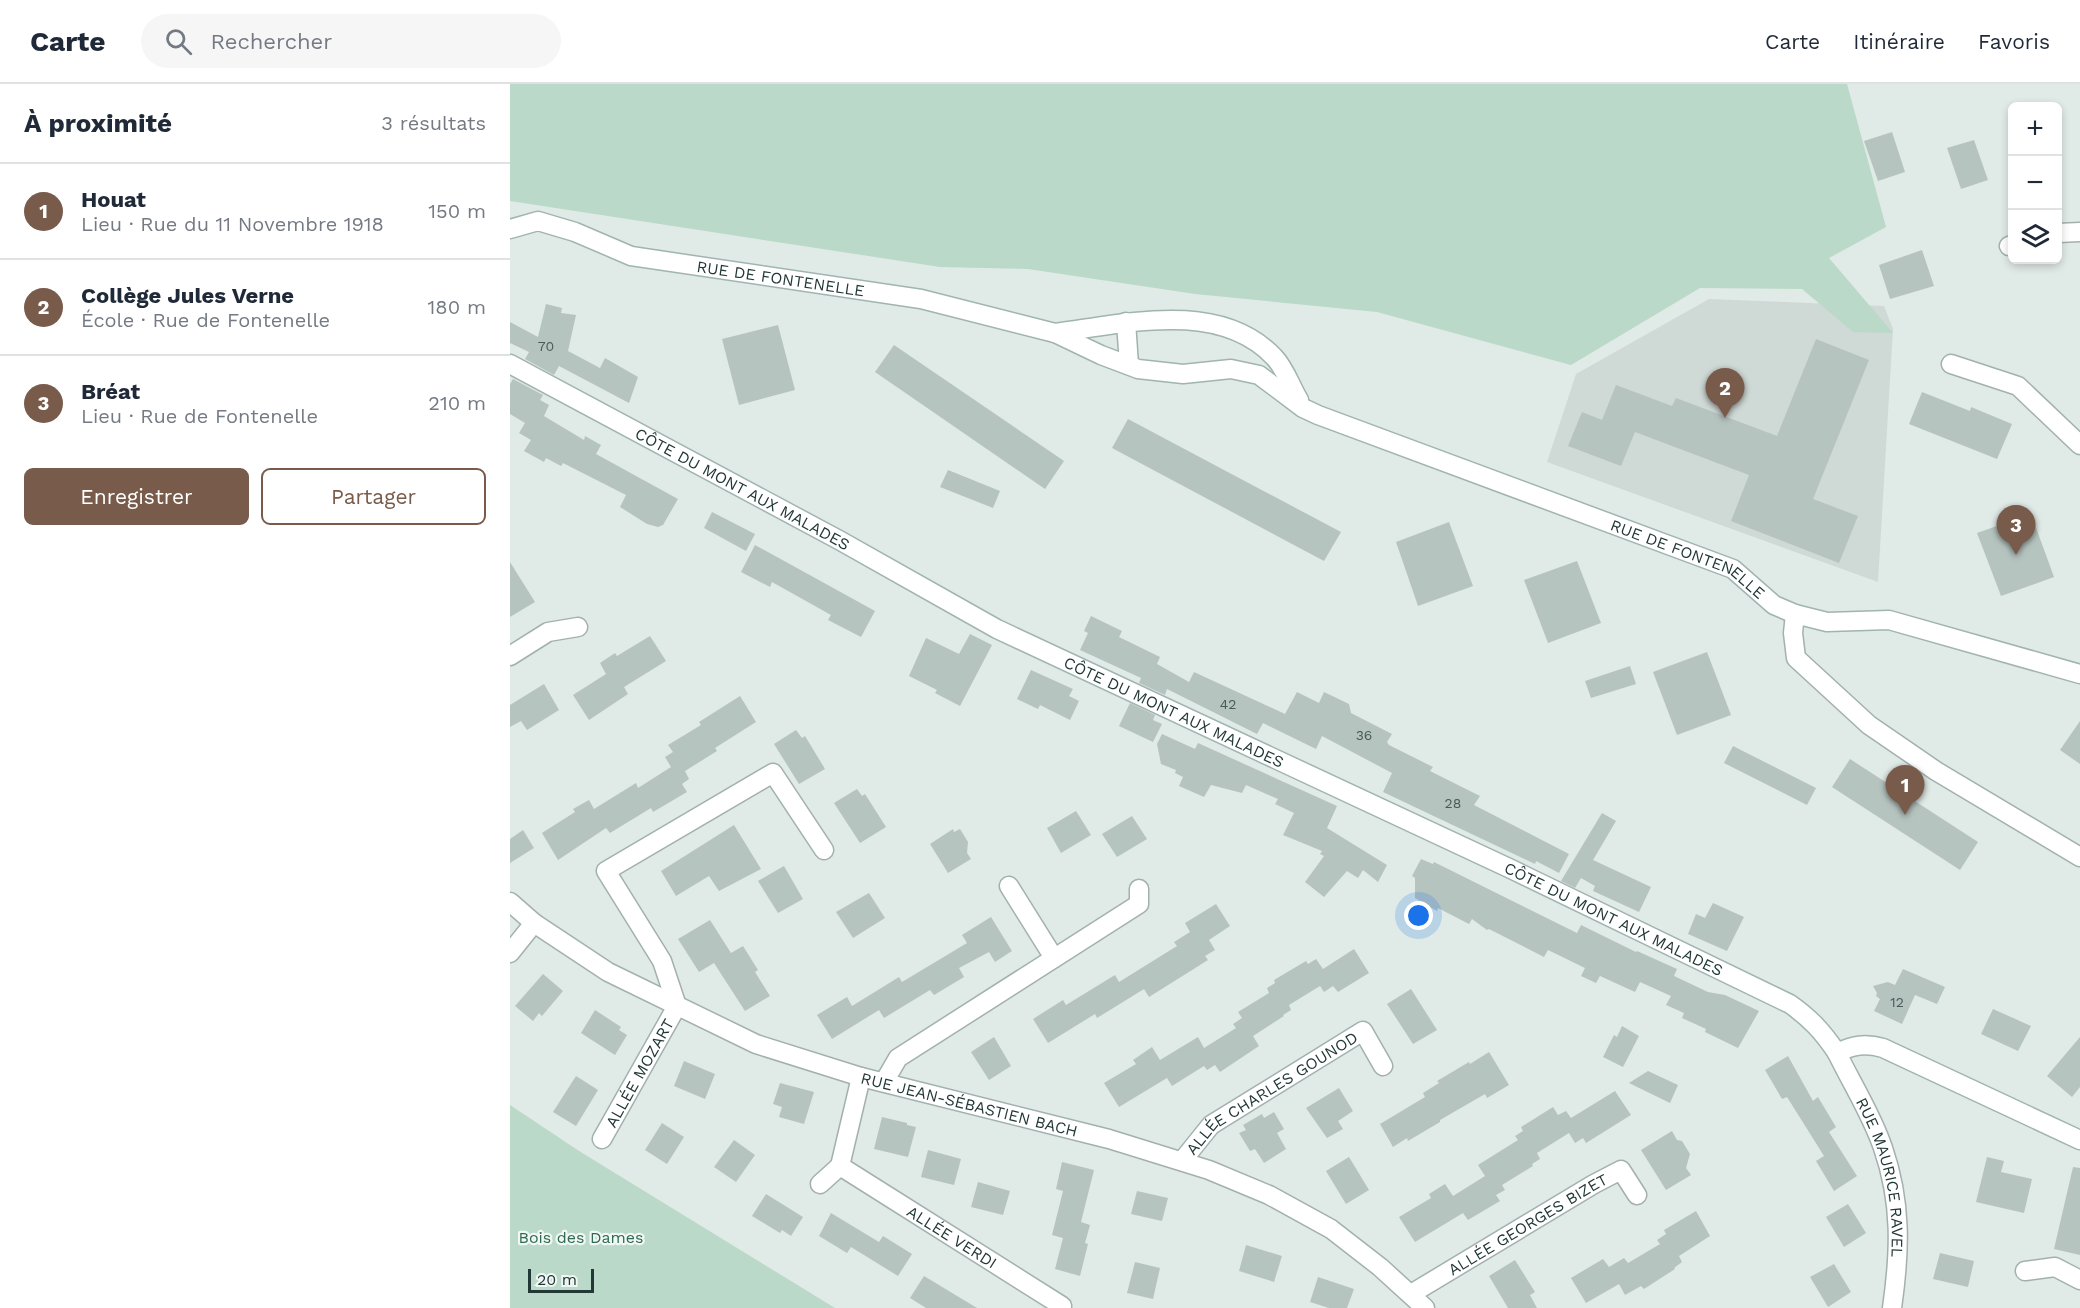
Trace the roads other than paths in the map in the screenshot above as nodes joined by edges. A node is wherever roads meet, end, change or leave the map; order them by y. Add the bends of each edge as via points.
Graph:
1 (510, 229) edge
2 (2080, 232) edge
3 (2062, 233) edge
4 (1126, 322) junction
5 (1055, 333) junction
6 (510, 364) edge
7 (1951, 364) dead end
8 (1129, 365) junction
9 (1303, 408) junction
10 (2080, 445) edge
11 (1795, 614) junction
12 (579, 627) dead end
13 (510, 656) edge
14 (2080, 674) edge
15 (824, 850) dead end
16 (2080, 857) edge
17 (1009, 886) dead end
18 (1140, 889) dead end
19 (510, 902) edge
20 (534, 923) junction
21 (510, 953) edge
22 (1054, 958) junction
23 (677, 1006) junction
24 (1836, 1053) junction
25 (1383, 1066) dead end
26 (861, 1077) junction
27 (884, 1082) junction
28 (602, 1139) dead end
29 (2080, 1140) edge
30 (1182, 1161) junction
31 (840, 1166) junction
32 (820, 1184) dead end
33 (1637, 1195) dead end
34 (2025, 1271) dead end
35 (2080, 1280) edge
36 (1411, 1294) junction
37 (1060, 1308) edge
38 (1425, 1308) edge
39 (1892, 1308) edge

1 - 5 street, RUE DE FONTENELLE via 538,221 631,256 921,299
2 - 3 street
4 - 5 street, RUE DE FONTENELLE
4 - 8 street
4 - 9 street, RUE DE FONTENELLE via 1197,321 1222,325 1251,339 1275,357
5 - 8 street, RUE DE FONTENELLE
6 - 24 street, CÔTE DU MONT AUX MALADES via 997,629 1790,1004 1809,1017
7 - 10 street via 2018,386
8 - 9 street, RUE DE FONTENELLE via 1183,374 1231,369 1259,375
9 - 11 street, RUE DE FONTENELLE via 1733,569 1774,605
11 - 14 street, RUE DE FONTENELLE via 1827,622 1889,620
11 - 16 street via 1796,658 1869,725 1936,771
12 - 13 street via 548,632
15 - 23 street via 773,773 606,871 663,961
17 - 22 street
18 - 22 street via 1139,904
19 - 20 street, RUE JEAN-SÉBASTIEN BACH
20 - 21 street
20 - 23 street, RUE JEAN-SÉBASTIEN BACH via 608,972
22 - 27 street via 898,1058
23 - 26 street, RUE JEAN-SÉBASTIEN BACH via 756,1044
23 - 28 street, ALLÉE MOZART
24 - 29 street via 1863,1044 1883,1048
24 - 39 street, RUE MAURICE RAVEL via 1883,1147 1891,1177 1899,1241
25 - 30 street, ALLÉE CHARLES GOUNOD via 1363,1031 1211,1125
26 - 27 street, RUE JEAN-SÉBASTIEN BACH
26 - 31 street
27 - 30 street, RUE JEAN-SÉBASTIEN BACH
30 - 36 street, RUE JEAN-SÉBASTIEN BACH via 1269,1195 1330,1229
31 - 32 street
31 - 37 street, ALLÉE VERDI
33 - 36 street, ALLÉE GEORGES BIZET via 1621,1170
34 - 35 street via 2055,1267
36 - 38 street, RUE JEAN-SÉBASTIEN BACH

